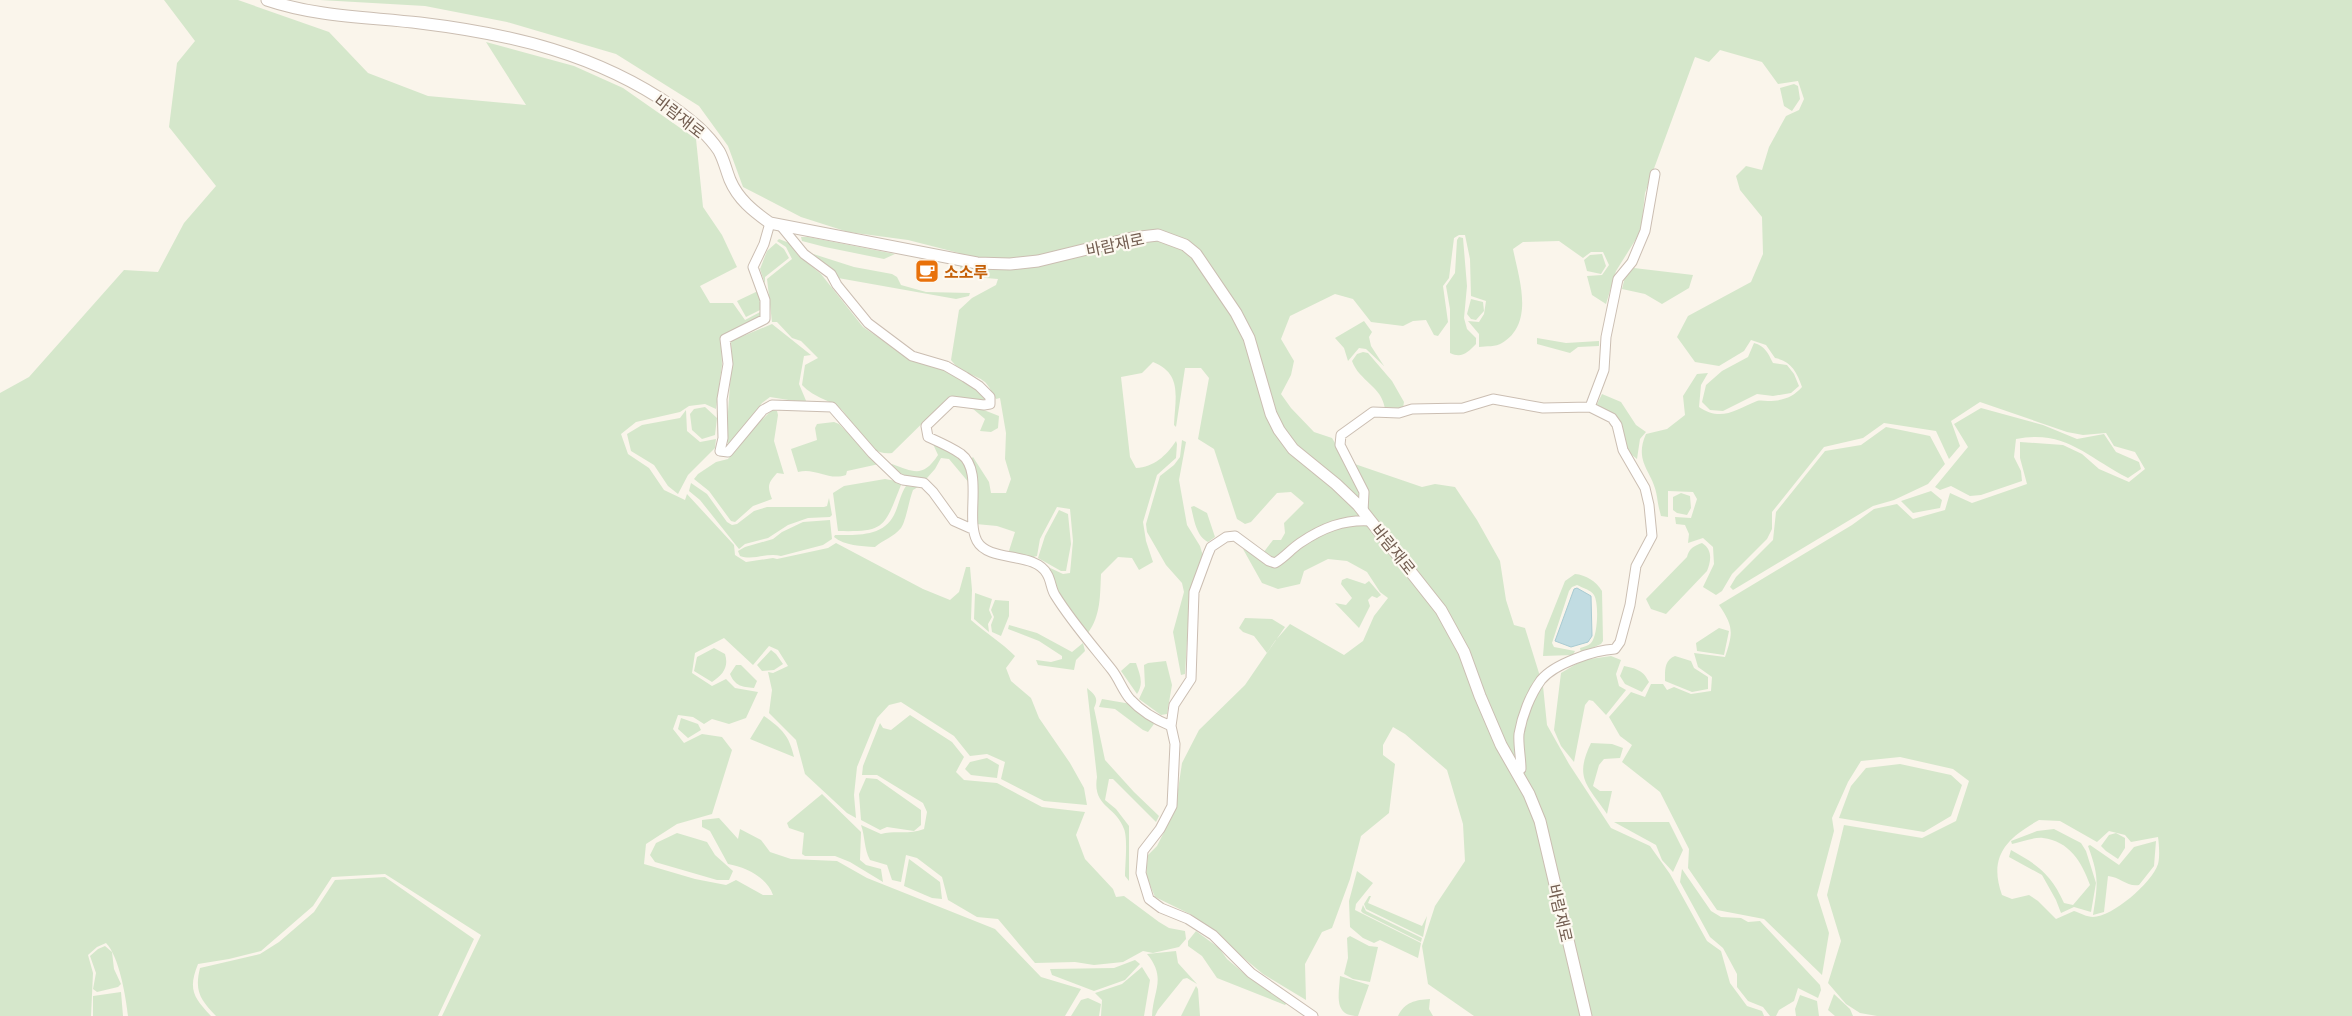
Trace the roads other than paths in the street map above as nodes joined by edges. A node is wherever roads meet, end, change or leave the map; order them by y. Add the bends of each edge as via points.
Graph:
1 (267, 0) edge
2 (1655, 174) dead end
3 (775, 224) junction
4 (1590, 407) junction
5 (1367, 516) junction
6 (972, 529) junction
7 (1171, 726) junction
8 (1516, 772) junction
9 (1313, 1016) edge
10 (1586, 1016) edge

1 - 3 street, 바람재로 via 301,10 497,35 586,59 624,77 704,131 720,153 739,197 755,213
2 - 4 street via 1645,231 1632,262 1618,279 1606,337 1604,370
3 - 5 street, 바람재로 via 977,262 1010,264 1158,235 1184,245 1196,254 1210,273 1250,338 1271,414 1279,430 1293,449 1336,484
3 - 6 street via 804,254 831,274 860,315 881,334 912,356 946,366 979,386 990,397 990,404 984,405 952,401 926,426 928,437 963,455 970,468 974,491
3 - 6 street via 753,267 765,300 765,319 725,339 728,364 722,399 720,451 728,452 763,410 772,405 832,407 898,478 924,483 954,522
4 - 5 street via 1543,408 1492,399 1463,408 1373,412 1341,435 1340,445 1364,492
4 - 8 street via 1612,418 1617,425 1623,450 1645,488 1652,536 1636,566 1620,642 1615,649 1584,655 1542,679 1522,721 1519,737 1521,769
5 - 7 street via 1340,522 1299,543 1275,563 1235,536 1226,537 1211,547 1194,592 1191,679 1174,705
5 - 8 street, 바람재로 via 1441,610 1464,652 1480,696
6 - 7 street via 978,543 994,553 1042,568 1048,574 1053,594 1115,674 1130,699 1156,720
7 - 9 street via 1175,744 1172,806 1143,851 1141,873 1149,898 1161,908 1188,919 1213,935 1251,972
8 - 10 street, 바람재로 via 1540,821

